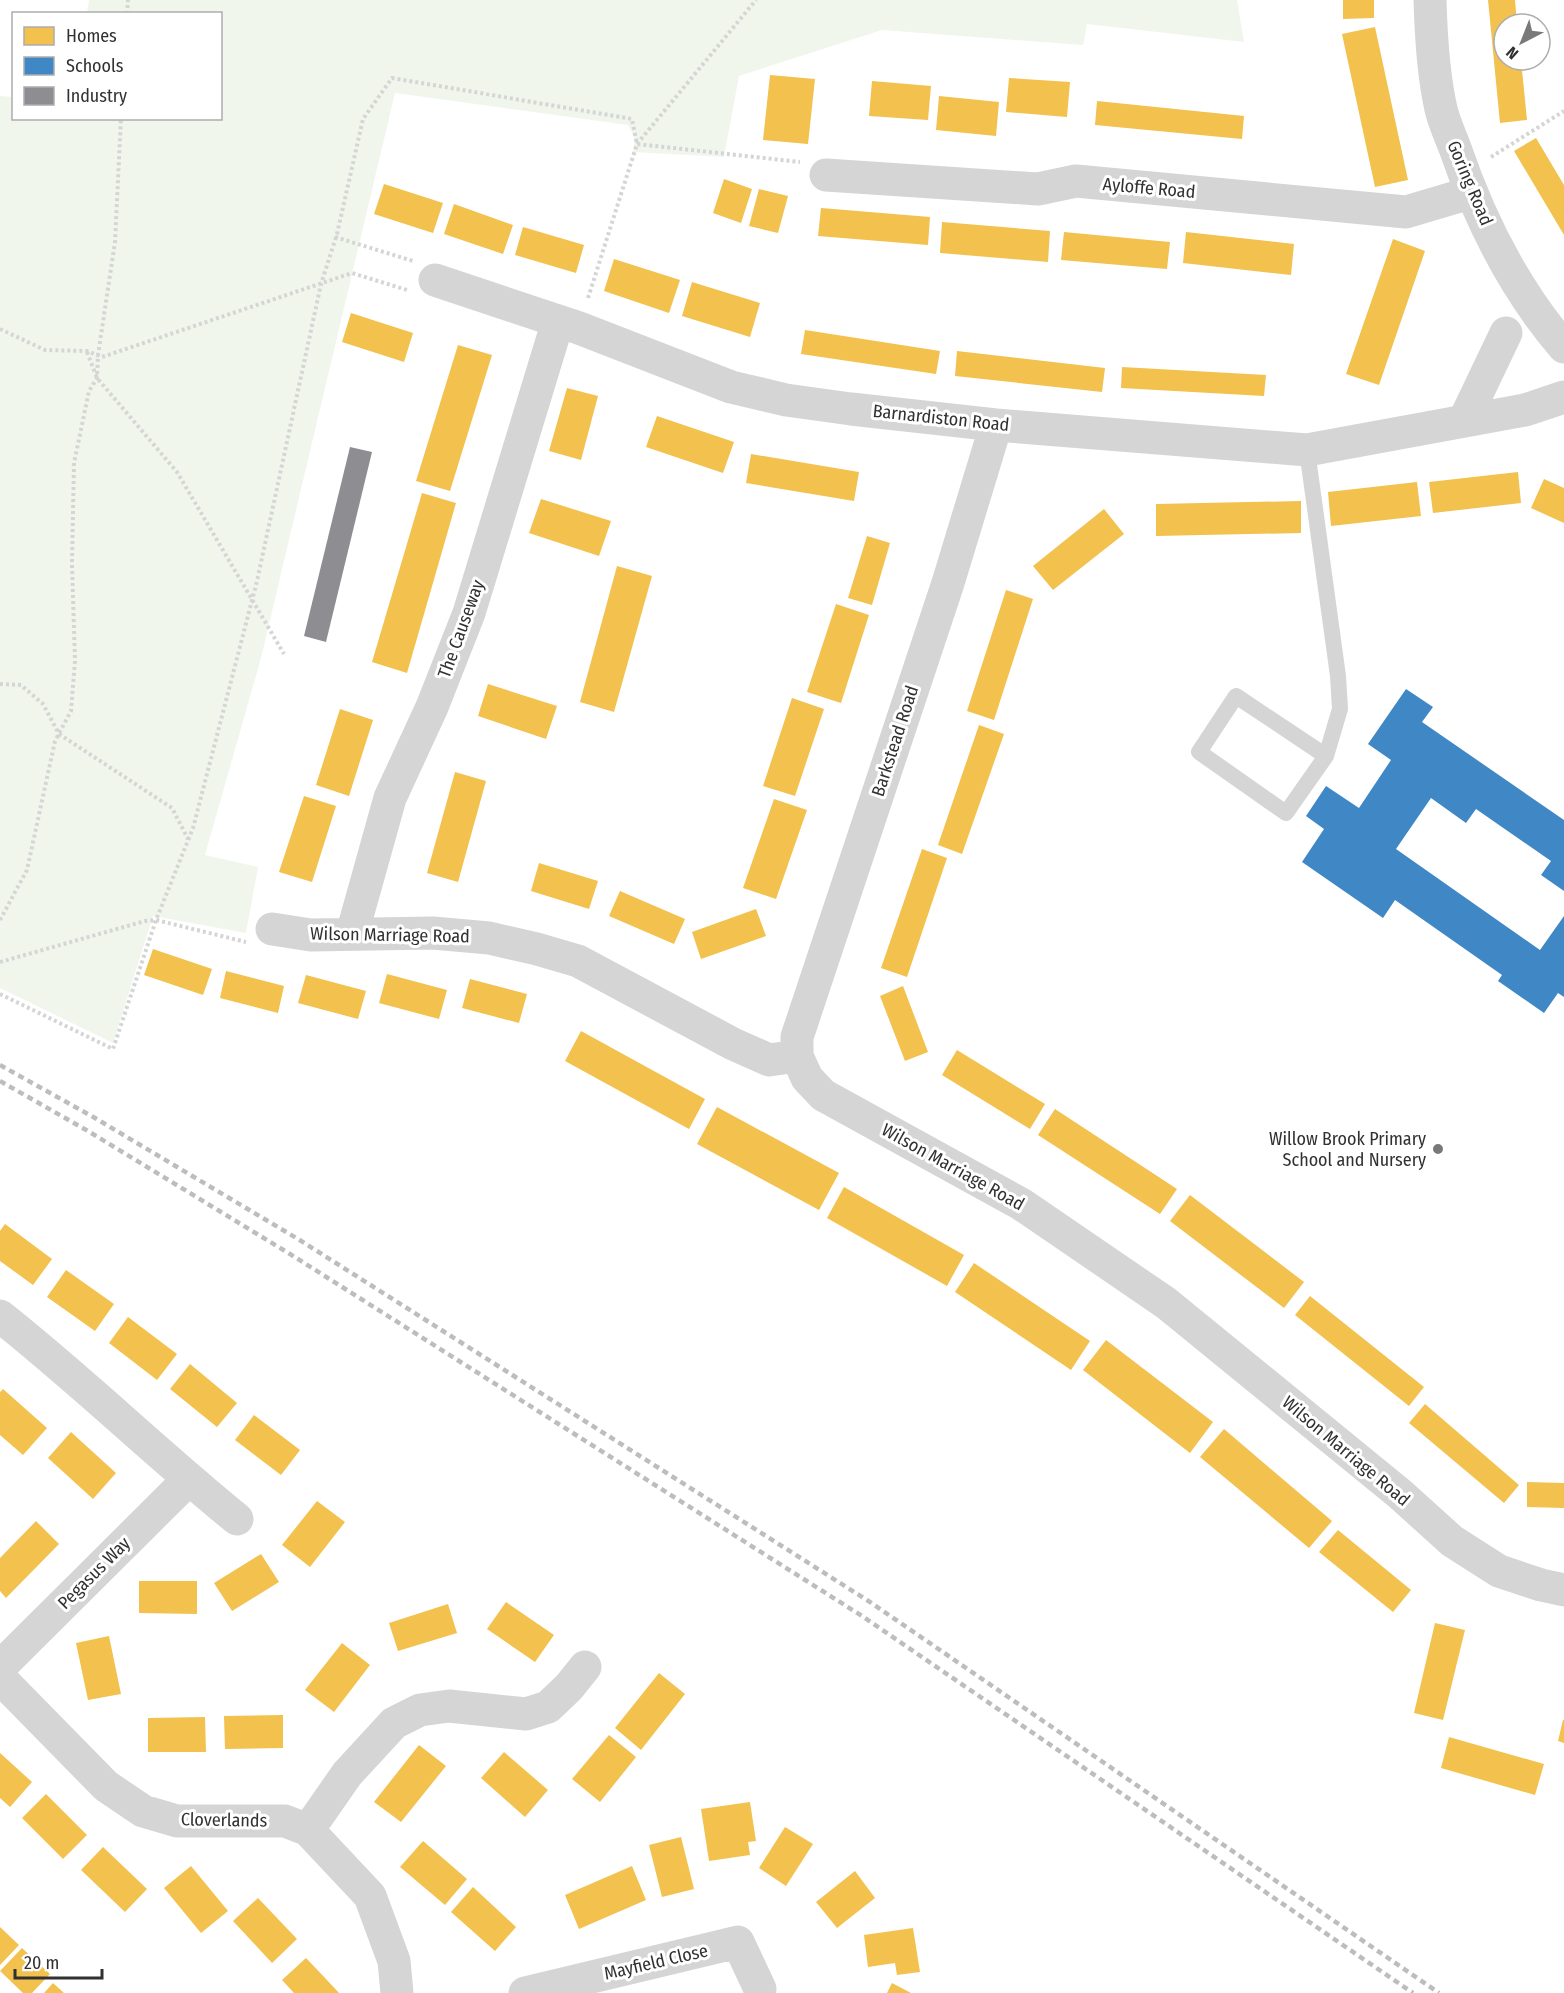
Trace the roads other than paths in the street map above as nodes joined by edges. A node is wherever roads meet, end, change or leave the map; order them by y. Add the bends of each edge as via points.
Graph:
1 (1430, 0) edge
2 (826, 175) road end
3 (1467, 184) junction
4 (435, 280) road end
5 (568, 324) junction
6 (1506, 333) dead end
7 (1564, 347) edge
8 (1564, 397) edge
9 (1464, 421) junction
10 (996, 425) junction
11 (1307, 450) junction
12 (1326, 756) junction
13 (272, 929) road end
14 (352, 934) junction
15 (797, 1056) junction
16 (0, 1316) edge
17 (188, 1480) junction
18 (237, 1519) dead end
19 (1564, 1590) edge
20 (0, 1667) edge
21 (585, 1667) dead end
22 (0, 1678) edge
23 (308, 1830) junction
24 (760, 1989) dead end
25 (397, 1993) edge
26 (525, 1993) edge

1 - 3 street, Goring Road via 1431,40 1441,109
2 - 3 street, Ayloffe Road via 1038,189 1076,181 1406,212
3 - 7 street, Goring Road via 1504,259 1543,323
4 - 5 street, Barnardiston Road
5 - 10 street, Barnardiston Road via 731,387 786,400
5 - 14 street, The Causeway via 470,613 390,798
6 - 9 street
8 - 9 street, Barnardiston Road via 1525,410
9 - 11 street, Barnardiston Road
10 - 11 street, Barnardiston Road
10 - 15 street, Barkstead Road via 948,583 797,1037
11 - 12 lane via 1338,676 1340,709
12 - 12 lane via 1286,813 1199,752 1236,696
13 - 14 street, Wilson Marriage Road via 311,935
14 - 15 street, Wilson Marriage Road via 444,934 489,938 537,949 578,961 769,1060
15 - 19 street, Wilson Marriage Road via 807,1078 823,1095 1021,1204 1166,1303 1452,1541 1499,1570
16 - 17 street via 58,1362
17 - 18 street
17 - 20 street, Pegasus Way
21 - 23 street via 548,1707 526,1714 449,1706 420,1710 394,1723 347,1774
22 - 23 street, Cloverlands via 106,1786 143,1811 177,1821 285,1821
23 - 25 street, Cloverlands via 370,1896 394,1961
24 - 26 street, Mayfield Close via 738,1942

